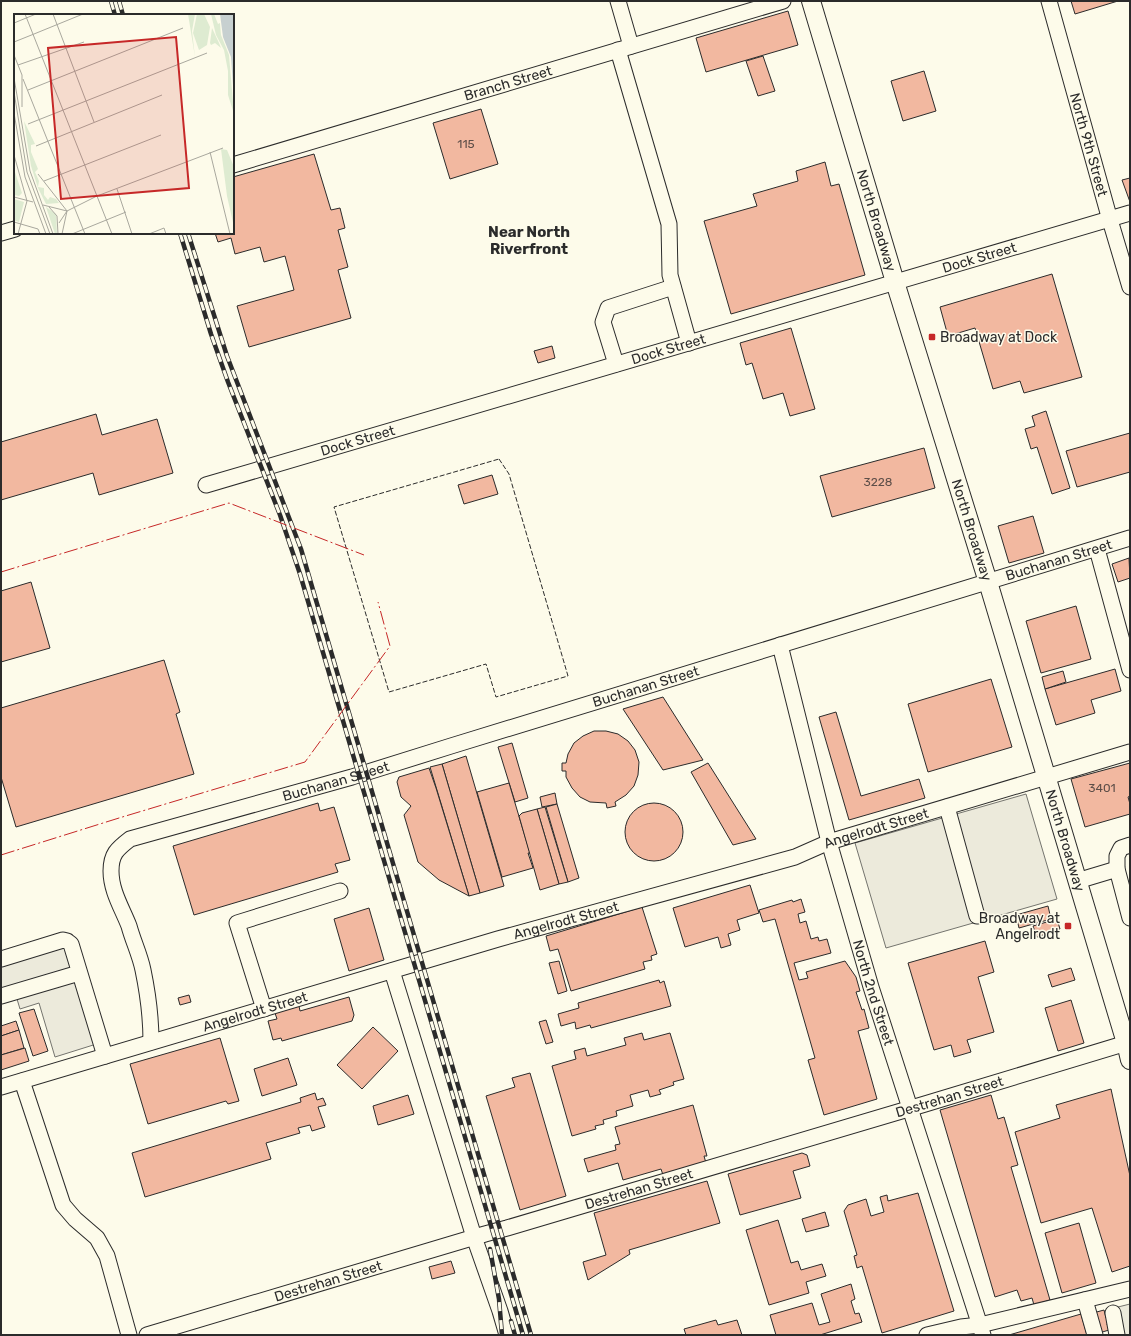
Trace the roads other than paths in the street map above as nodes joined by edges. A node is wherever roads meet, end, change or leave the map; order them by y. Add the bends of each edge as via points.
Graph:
1 (618, 1) edge
2 (783, 1) edge
3 (811, 1) edge
4 (1049, 1) edge
5 (624, 48) junction
6 (234, 165) edge
7 (1130, 214) edge
8 (1110, 220) junction
9 (14, 229) edge
10 (1, 233) edge
11 (895, 282) junction
12 (673, 287) junction
13 (1130, 287) edge
14 (689, 342) junction
15 (616, 364) junction
16 (206, 485) dead end
17 (1130, 538) edge
18 (1096, 549) junction
19 (988, 582) junction
20 (780, 645) junction
21 (1130, 670) edge
22 (1130, 752) edge
23 (1046, 777) junction
24 (947, 807) junction
25 (829, 842) junction
26 (1130, 845) edge
27 (1117, 869) junction
28 (1077, 882) junction
29 (1126, 884) edge
30 (340, 891) dead end
31 (977, 916) dead end
32 (1130, 918) edge
33 (1, 959) edge
34 (392, 971) junction
35 (80, 973) junction
36 (1, 996) edge
37 (264, 1009) junction
38 (152, 1042) junction
39 (1128, 1042) edge
40 (105, 1056) junction
41 (1130, 1060) edge
42 (22, 1081) junction
43 (1, 1087) edge
44 (910, 1109) junction
45 (474, 1237) junction
46 (1130, 1289) edge
47 (1084, 1300) junction
48 (1113, 1313) dead end
49 (981, 1330) edge
50 (129, 1335) edge
51 (147, 1335) edge
52 (507, 1335) edge
53 (927, 1335) edge
54 (1095, 1335) edge
55 (1117, 1335) edge

1 - 5 street
2 - 5 street, Branch Street
3 - 11 main road, North Broadway
4 - 8 street, North 9th Street
5 - 6 street, Branch Street
5 - 12 street via 669,224 670,275
7 - 8 street, Dock Street
8 - 11 street, Dock Street
8 - 13 street, North 9th Street
9 - 10 street
11 - 14 street, Dock Street
11 - 19 main road, North Broadway
12 - 14 street
12 - 15 street via 608,308 603,322
14 - 15 street, Dock Street
15 - 16 street, Dock Street
17 - 18 street, Buchanan Street
18 - 19 street, Buchanan Street
18 - 21 street
19 - 20 street, Buchanan Street
19 - 23 main road, North Broadway
20 - 25 street, North 2nd Street
20 - 38 street, Buchanan Street via 352,777 130,839 118,848 111,871 113,889 143,968 151,1014
22 - 23 street, Angelrodt Street
23 - 24 street, Angelrodt Street
23 - 28 main road, North Broadway
24 - 25 street, Angelrodt Street
24 - 31 street
25 - 34 street, Angelrodt Street via 795,857
25 - 44 street, North 2nd Street
26 - 27 street via 1121,848 1117,856
27 - 28 street
27 - 29 street
28 - 39 main road, North Broadway
29 - 32 street
30 - 37 street via 237,923
33 - 35 street via 63,940 71,944
34 - 37 street, Angelrodt Street
34 - 45 street
35 - 36 street
35 - 40 street
37 - 38 street, Angelrodt Street
38 - 40 street, Angelrodt Street
39 - 41 main road, North Broadway
39 - 44 street, Destrehan Street
40 - 42 street, Angelrodt Street
42 - 43 street, Angelrodt Street
42 - 50 street via 63,1205 75,1220 97,1238 107,1256
44 - 45 street, Destrehan Street
44 - 49 street, North 2nd Street
45 - 51 street, Destrehan Street
45 - 52 street
46 - 47 street
47 - 49 street
47 - 54 street
48 - 55 street
49 - 53 street via 961,1327

